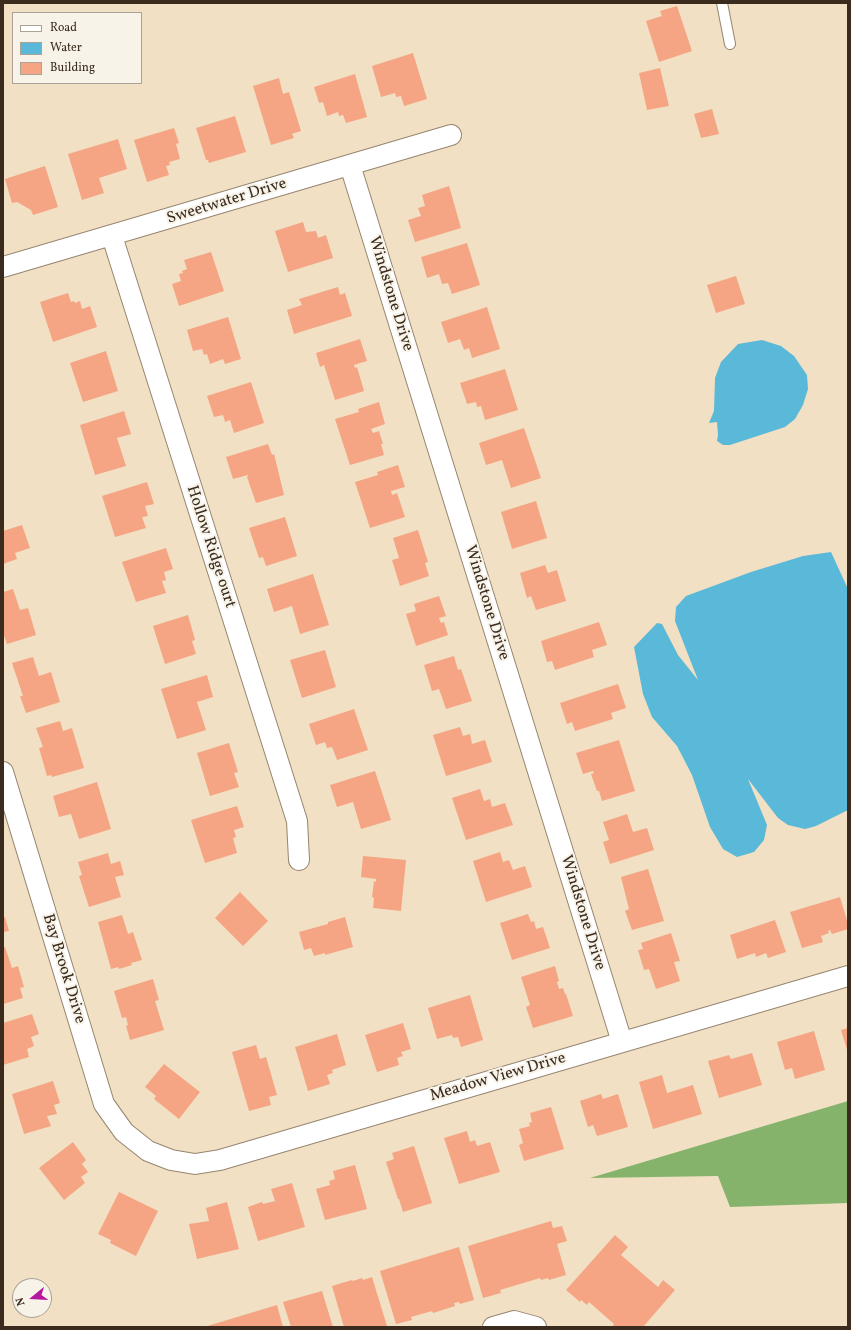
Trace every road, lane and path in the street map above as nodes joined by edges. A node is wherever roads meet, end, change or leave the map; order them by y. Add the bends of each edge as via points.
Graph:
1 (722, 3) edge
2 (730, 44) dead end
3 (451, 136) dead end
4 (350, 165) junction
5 (112, 236) junction
6 (3, 267) edge
7 (3, 772) edge
8 (299, 860) dead end
9 (848, 976) edge
10 (622, 1042) junction
11 (148, 1151) joint
12 (493, 1327) edge
13 (536, 1327) edge

1 - 2 lane
3 - 4 street, Sweetwater Drive
4 - 5 street, Sweetwater Drive
4 - 10 street, Windstone Drive
5 - 6 street, Sweetwater Drive
5 - 8 street, Hollow Ridge ourt via 297,821
7 - 11 street, Bay Brook Drive via 104,1104 124,1132
9 - 10 street, Meadow View Drive
10 - 11 street, Meadow View Drive via 220,1160 195,1164 171,1160
12 - 13 street via 514,1322

